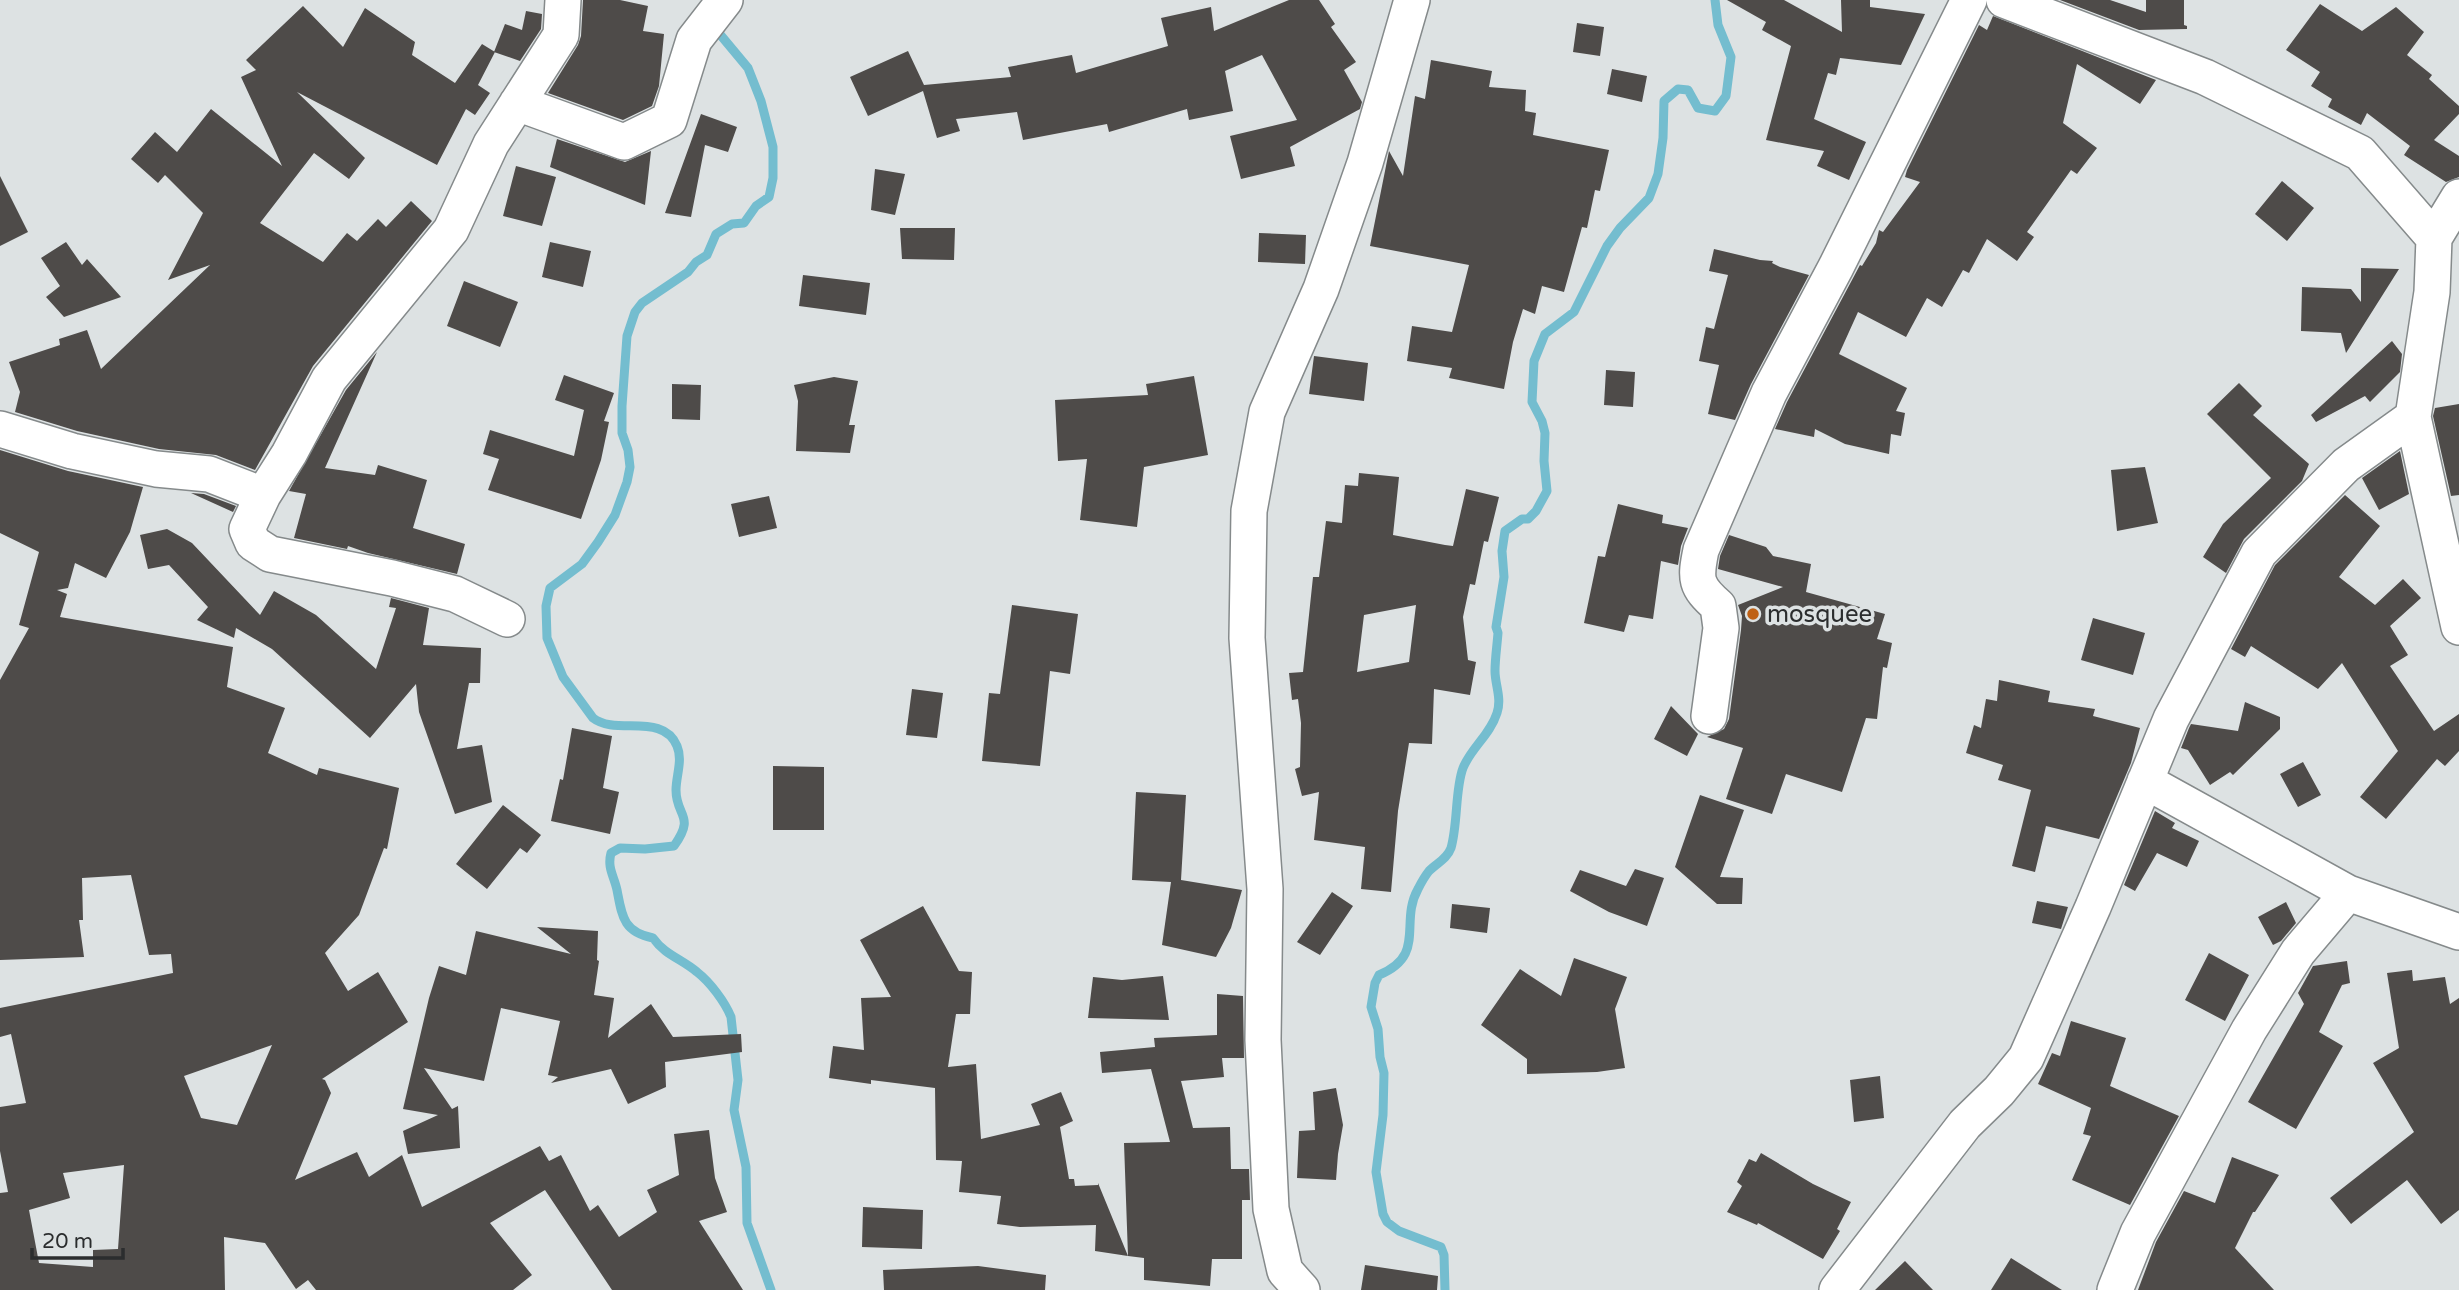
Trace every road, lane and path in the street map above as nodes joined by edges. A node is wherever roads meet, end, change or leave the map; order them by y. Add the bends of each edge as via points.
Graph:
1 (564, 0) edge
2 (724, 0) edge
3 (1412, 0) edge
4 (1969, 0) edge
5 (2004, 0) edge
6 (517, 103) junction
7 (2459, 197) edge
8 (2434, 238) junction
9 (2413, 418) junction
10 (0, 429) edge
11 (263, 495) junction
12 (508, 619) dead end
13 (2459, 627) edge
14 (1709, 716) dead end
15 (2145, 781) junction
16 (2348, 893) junction
17 (2459, 932) edge
18 (1302, 1290) edge
19 (1837, 1290) edge
20 (2115, 1290) edge

1 - 6 street via 561,34
2 - 6 street via 694,40 669,120 624,142
3 - 18 street via 1365,163 1321,289 1267,412 1249,511 1247,638 1265,889 1263,1040 1271,1209 1285,1271
4 - 14 street via 1769,393 1701,550 1696,575 1703,593 1718,606 1721,628
5 - 8 street via 2205,77 2360,153
6 - 11 street via 491,144 451,230 329,379
7 - 8 street
8 - 9 street via 2432,292
9 - 13 street
9 - 15 street via 2346,465 2259,553 2171,719
10 - 11 street via 72,452 209,474
11 - 12 street via 247,529 253,543 270,554 455,594
15 - 16 street
15 - 19 street via 2026,1058 1965,1124
16 - 17 street
16 - 20 street via 2298,952 2249,1030 2138,1233

